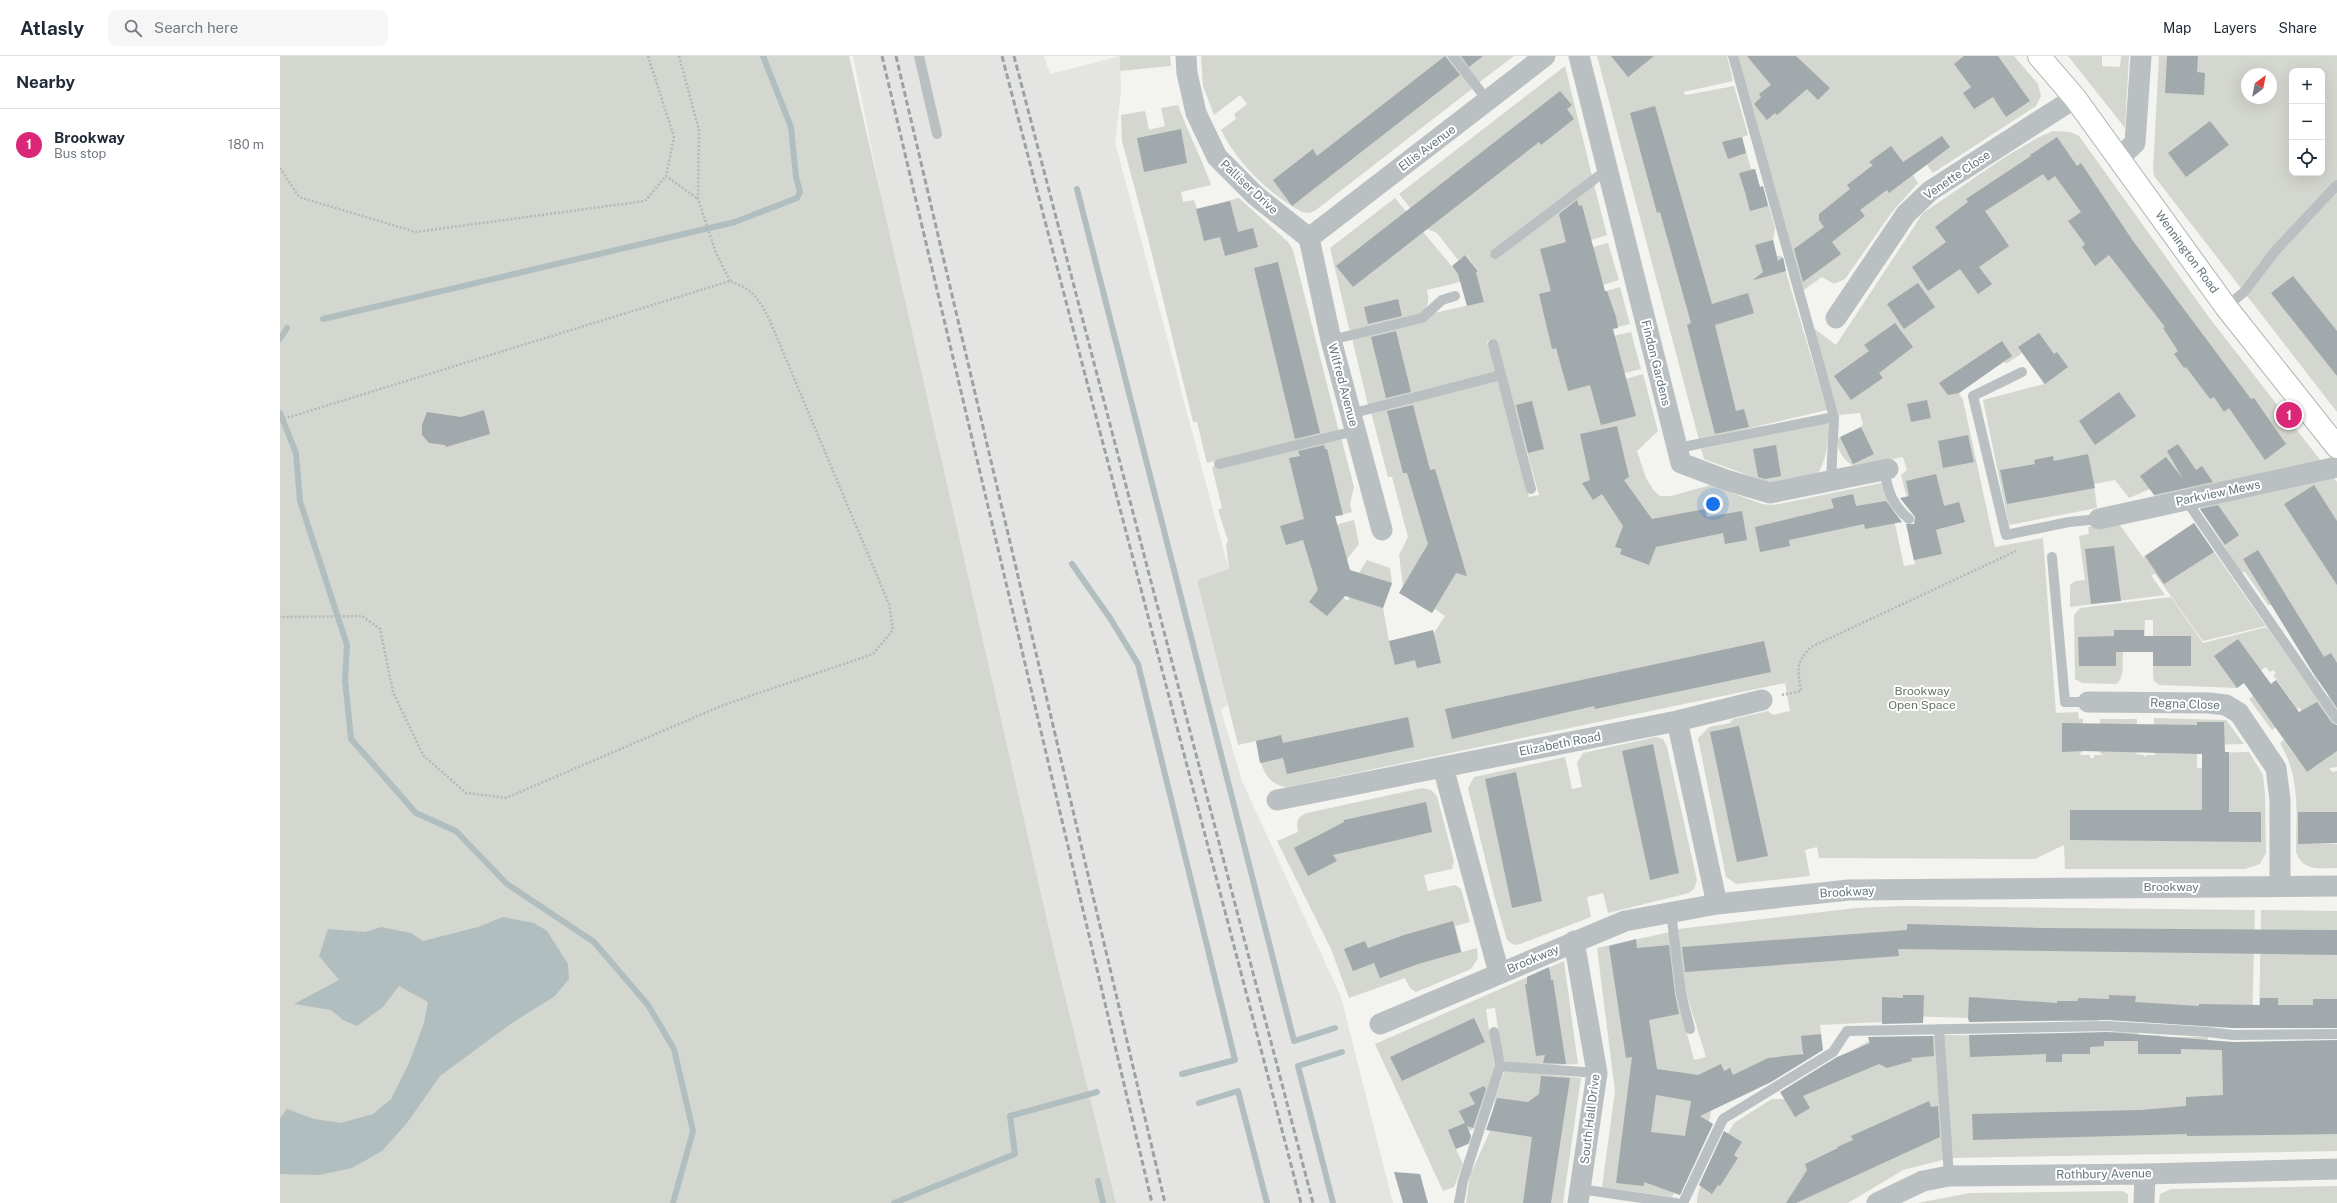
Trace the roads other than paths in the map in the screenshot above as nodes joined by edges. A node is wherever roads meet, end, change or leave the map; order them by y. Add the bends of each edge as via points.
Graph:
1 (919, 56) edge
2 (1186, 56) edge
3 (1453, 56) edge
4 (1545, 56) edge
5 (1579, 56) edge
6 (1732, 56) edge
7 (2039, 56) edge
8 (2141, 56) edge
9 (2075, 98) junction
10 (1488, 101) junction
11 (937, 134) dead end
12 (2119, 158) junction
13 (1608, 169) junction
14 (2337, 185) edge
15 (1309, 238) junction
16 (1495, 254) dead end
17 (1455, 296) dead end
18 (2226, 308) junction
19 (1836, 318) dead end
20 (1331, 340) junction
21 (1493, 344) dead end
22 (2022, 372) dead end
23 (1501, 375) junction
24 (1834, 417) junction
25 (1352, 422) junction
26 (2337, 447) edge
27 (1678, 448) junction
28 (1219, 464) dead end
29 (2337, 467) edge
30 (1886, 470) joint
31 (1831, 482) junction
32 (1531, 489) dead end
33 (2186, 500) junction
34 (1909, 519) dead end
35 (2099, 519) joint
36 (1382, 530) dead end
37 (2052, 556) dead end
38 (1762, 700) road end
39 (2088, 702) joint
40 (2337, 719) edge
41 (1677, 721) junction
42 (1443, 767) junction
43 (1277, 800) dead end
44 (2280, 886) junction
45 (2337, 886) edge
46 (1717, 904) junction
47 (1671, 912) junction
48 (1574, 941) junction
49 (1499, 974) junction
50 (1380, 1024) dead end
51 (1690, 1029) dead end
52 (1939, 1029) junction
53 (1494, 1032) dead end
54 (2337, 1034) edge
55 (1500, 1066) junction
56 (1597, 1073) junction
57 (2337, 1169) edge
58 (2145, 1174) junction
59 (1949, 1176) junction
60 (1579, 1196) edge
61 (1459, 1203) edge
62 (1676, 1203) edge
63 (1683, 1203) edge
64 (1877, 1203) edge
65 (2144, 1203) edge

1 - 11 lane
2 - 15 street, Palliser Drive via 1196,113 1217,157 1256,196
3 - 10 lane
4 - 10 street, Ellis Avenue
5 - 13 street, Findon Gardens
6 - 24 lane
7 - 9 main road, Wennington Road
8 - 12 street via 2134,143
9 - 12 main road, Wennington Road
9 - 19 street, Venette Close via 1930,191 1906,214
10 - 15 street, Ellis Avenue
12 - 18 main road, Wennington Road
13 - 16 lane
13 - 27 street, Findon Gardens
14 - 18 lane via 2276,250 2244,292
15 - 20 street, Wilfred Avenue
17 - 20 lane via 1442,300 1422,318
18 - 26 main road, Wennington Road
20 - 25 street, Wilfred Avenue
21 - 23 lane
22 - 35 lane via 1973,396 2006,535 2069,522
23 - 25 lane
23 - 32 lane
24 - 27 lane
24 - 31 lane
25 - 28 lane
25 - 36 street, Wilfred Avenue
27 - 31 street, Findon Gardens via 1681,463 1770,493
29 - 33 street, Parkview Mews
30 - 31 street, Findon Gardens
30 - 34 lane via 1891,499 1899,511
33 - 35 street, Parkview Mews
33 - 40 lane
37 - 39 lane via 2065,702
38 - 41 street, Elizabeth Road
39 - 44 street, Regna Close via 2209,702 2226,705 2239,713 2276,768 2280,800
41 - 42 street, Elizabeth Road
41 - 46 street
42 - 43 street, Elizabeth Road
42 - 49 street
44 - 45 street, Brookway
44 - 46 street, Brookway via 1849,890
46 - 47 street, Brookway
47 - 48 street, Brookway via 1625,921
47 - 51 lane via 1681,993
48 - 49 street, Brookway
48 - 56 street, South Hall Drive
49 - 50 street, Brookway
52 - 54 lane via 2108,1026 2233,1035
52 - 59 lane
52 - 63 lane via 1847,1030 1833,1052 1723,1119
53 - 55 lane
55 - 56 lane
55 - 61 lane via 1463,1181
56 - 60 street, South Hall Drive
57 - 58 street, Rothbury Avenue
58 - 59 street, Rothbury Avenue
58 - 65 street
59 - 64 street, Rothbury Avenue via 1923,1181
60 - 62 lane

